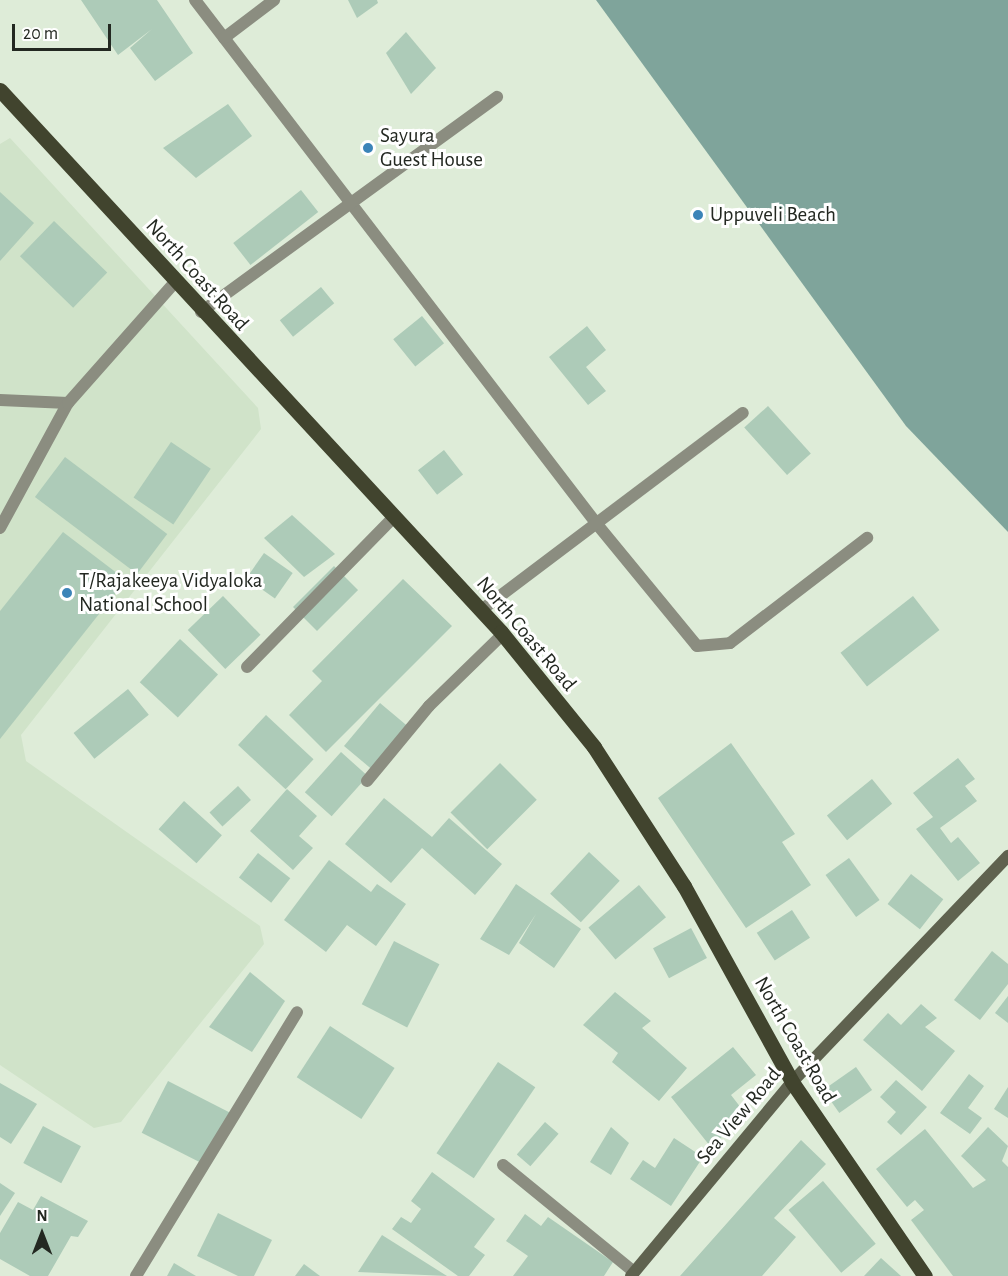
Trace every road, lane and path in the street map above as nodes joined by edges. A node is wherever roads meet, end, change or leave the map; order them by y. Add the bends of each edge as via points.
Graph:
1 (195, 0) edge
2 (273, 0) edge
3 (224, 38) junction
4 (0, 90) edge
5 (496, 97) dead end
6 (352, 202) junction
7 (175, 282) junction
8 (201, 312) junction
9 (0, 400) edge
10 (68, 403) junction
11 (743, 413) dead end
12 (395, 516) junction
13 (596, 523) junction
14 (0, 528) edge
15 (867, 538) dead end
16 (480, 610) junction
17 (501, 636) junction
18 (247, 667) dead end
19 (367, 782) dead end
20 (1008, 856) edge
21 (297, 1012) dead end
22 (792, 1082) junction
23 (503, 1165) dead end
24 (633, 1274) edge
25 (136, 1276) edge
26 (925, 1276) edge

1 - 3 street
2 - 3 street
3 - 6 street
4 - 7 main road, North Coast Road
5 - 6 street
6 - 8 street
6 - 13 street
7 - 8 main road, North Coast Road
7 - 10 street
8 - 12 main road, North Coast Road
9 - 10 street
10 - 14 street
11 - 13 street
12 - 16 main road, North Coast Road
12 - 18 street
13 - 15 street via 697,646 711,649 730,642
13 - 16 street
16 - 17 main road, North Coast Road
17 - 19 street via 429,706
17 - 22 main road, North Coast Road via 594,747 684,886
20 - 22 main road, Sea View Road
21 - 25 street
22 - 24 main road, Sea View Road
22 - 26 main road, North Coast Road
23 - 24 street

